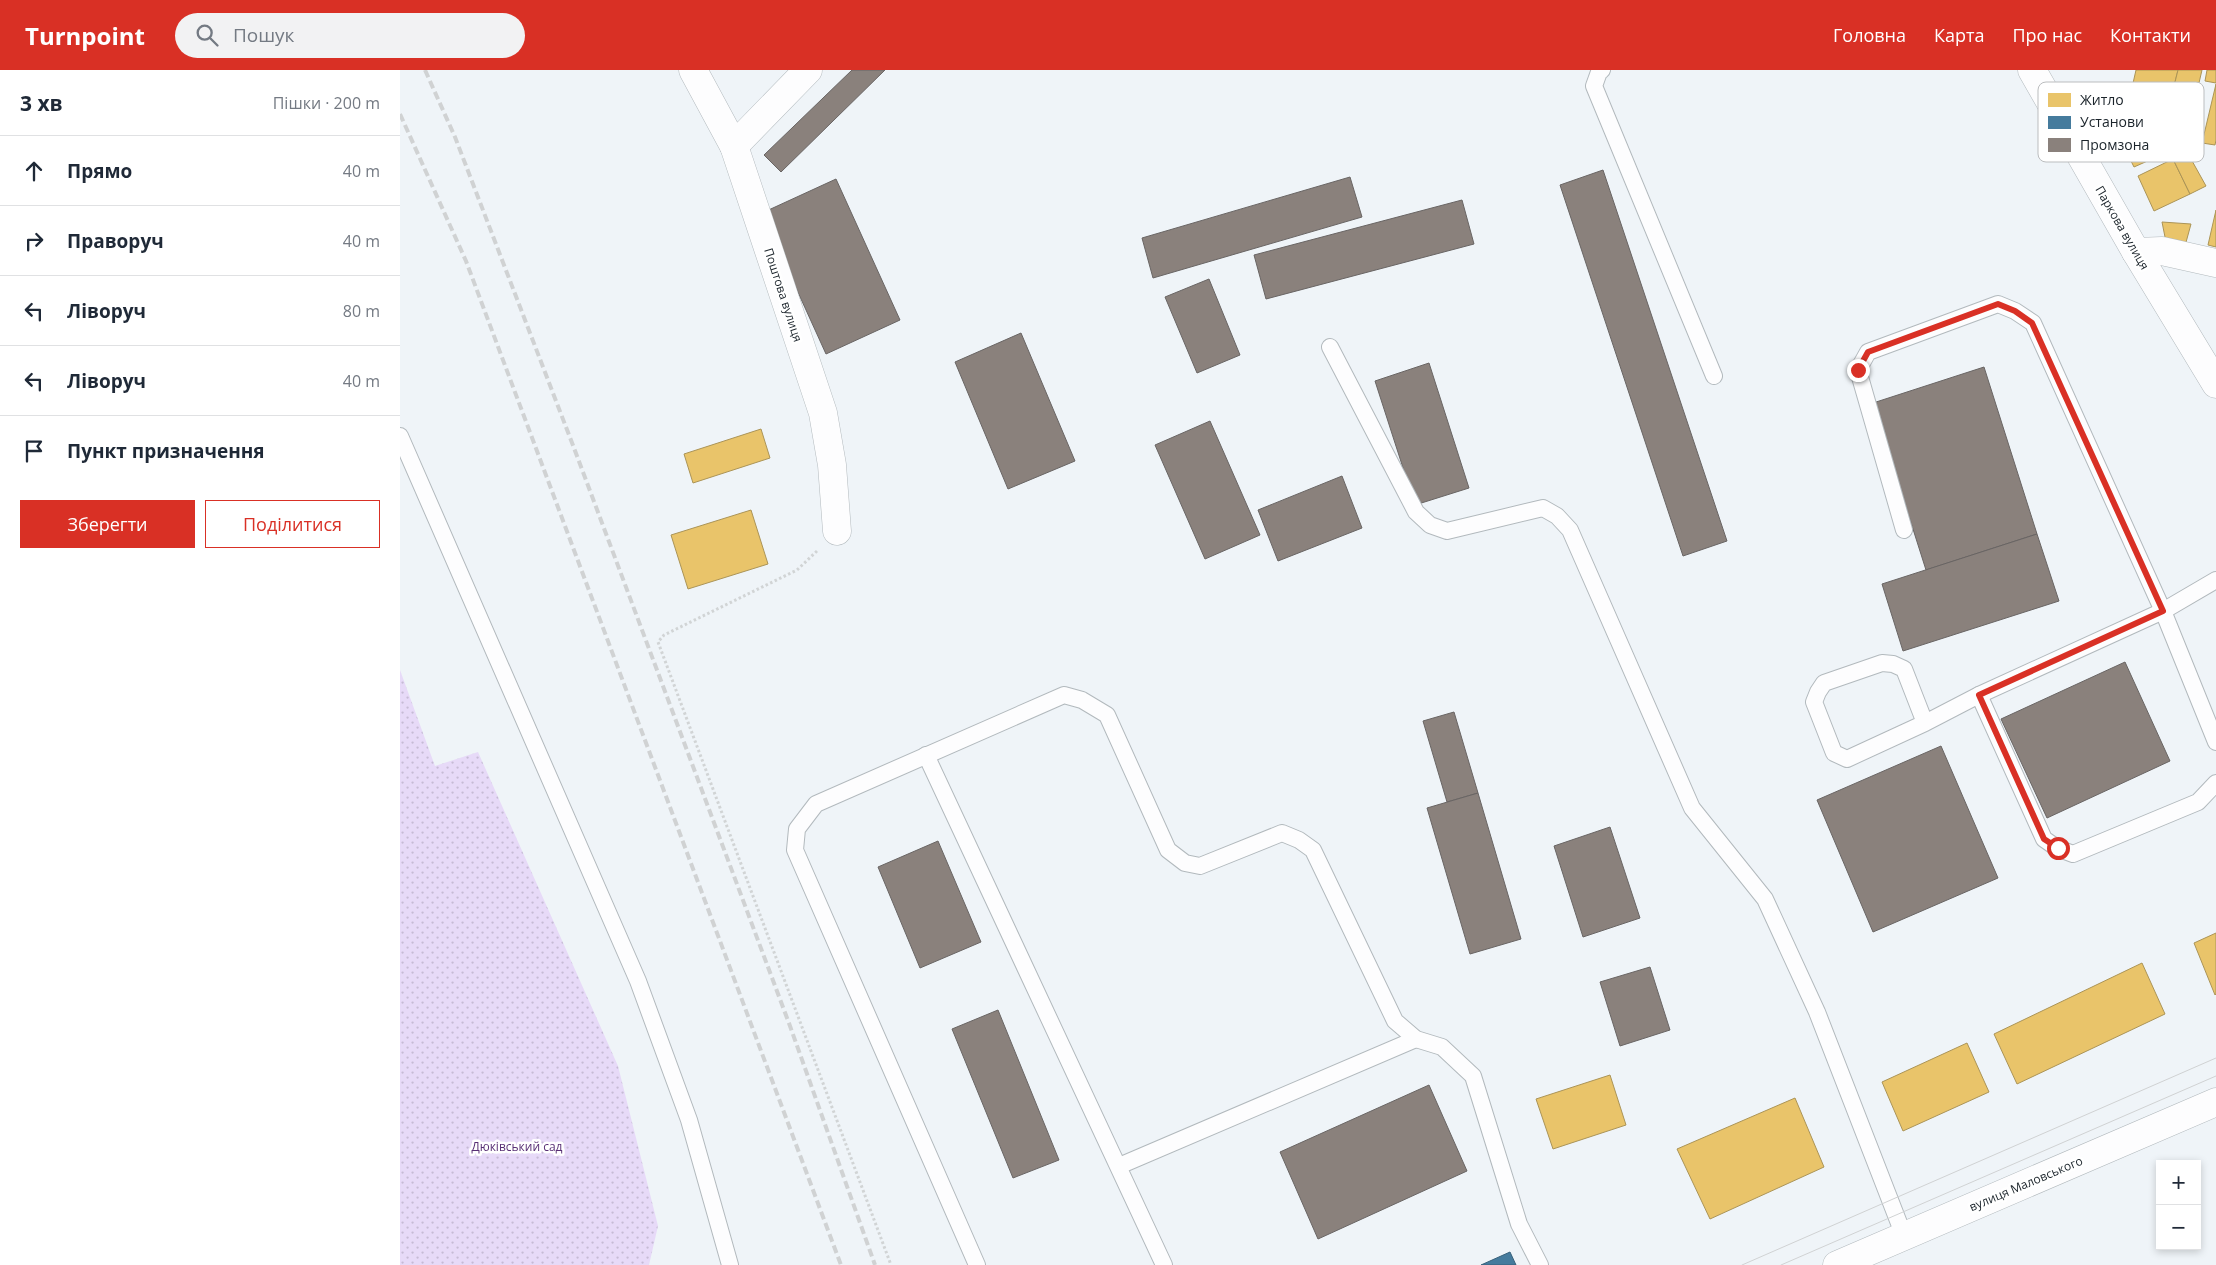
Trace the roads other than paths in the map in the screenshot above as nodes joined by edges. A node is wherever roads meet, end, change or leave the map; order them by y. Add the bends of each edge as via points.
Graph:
1 (693, 70) edge
2 (808, 70) edge
3 (1602, 70) edge
4 (2032, 70) edge
5 (2039, 82) edge
6 (734, 146) junction
7 (2085, 162) edge
8 (2136, 252) junction
9 (2216, 263) edge
10 (1330, 347) dead end
11 (1714, 376) dead end
12 (2216, 384) edge
13 (400, 436) edge
14 (1904, 530) dead end
15 (837, 531) road end
16 (2216, 580) edge
17 (2163, 611) junction
18 (1979, 695) junction
19 (1925, 723) junction
20 (2216, 742) edge
21 (926, 755) junction
22 (2216, 783) edge
23 (1416, 1039) junction
24 (2216, 1102) edge
25 (1120, 1166) junction
26 (1904, 1236) junction
27 (730, 1265) edge
28 (977, 1265) edge
29 (1164, 1265) edge
30 (1540, 1265) edge
31 (1837, 1265) edge

1 - 6 street, Поштова вулиця
2 - 6 street
3 - 11 lane via 1594,86
4 - 5 street, Паркова вулиця
6 - 15 street, Поштова вулиця via 823,413 832,465
7 - 8 street, Паркова вулиця
8 - 9 street via 2162,251
8 - 12 street, Паркова вулиця
10 - 26 lane via 1416,512 1430,525 1447,531 1542,508 1558,516 1570,530 1692,808 1765,899 1817,1012
13 - 27 lane via 638,980 689,1120
14 - 17 lane via 1858,370 1868,352 1998,304 2032,323
16 - 17 lane
17 - 18 lane
17 - 20 lane
18 - 19 lane
18 - 22 lane via 2044,839 2073,854 2198,802
19 - 19 lane via 1904,669 1893,664 1882,664 1824,684 1814,702 1834,752 1847,759
21 - 23 lane via 1064,695 1082,700 1106,715 1168,850 1185,863 1200,866 1282,833 1300,840 1313,850 1396,1021
21 - 25 lane
21 - 28 lane via 816,804 797,829 795,850
23 - 25 lane
23 - 30 lane via 1442,1048 1474,1076 1519,1224
24 - 26 street, вулиця Маловського
25 - 29 lane
26 - 31 street, вулиця Маловського

